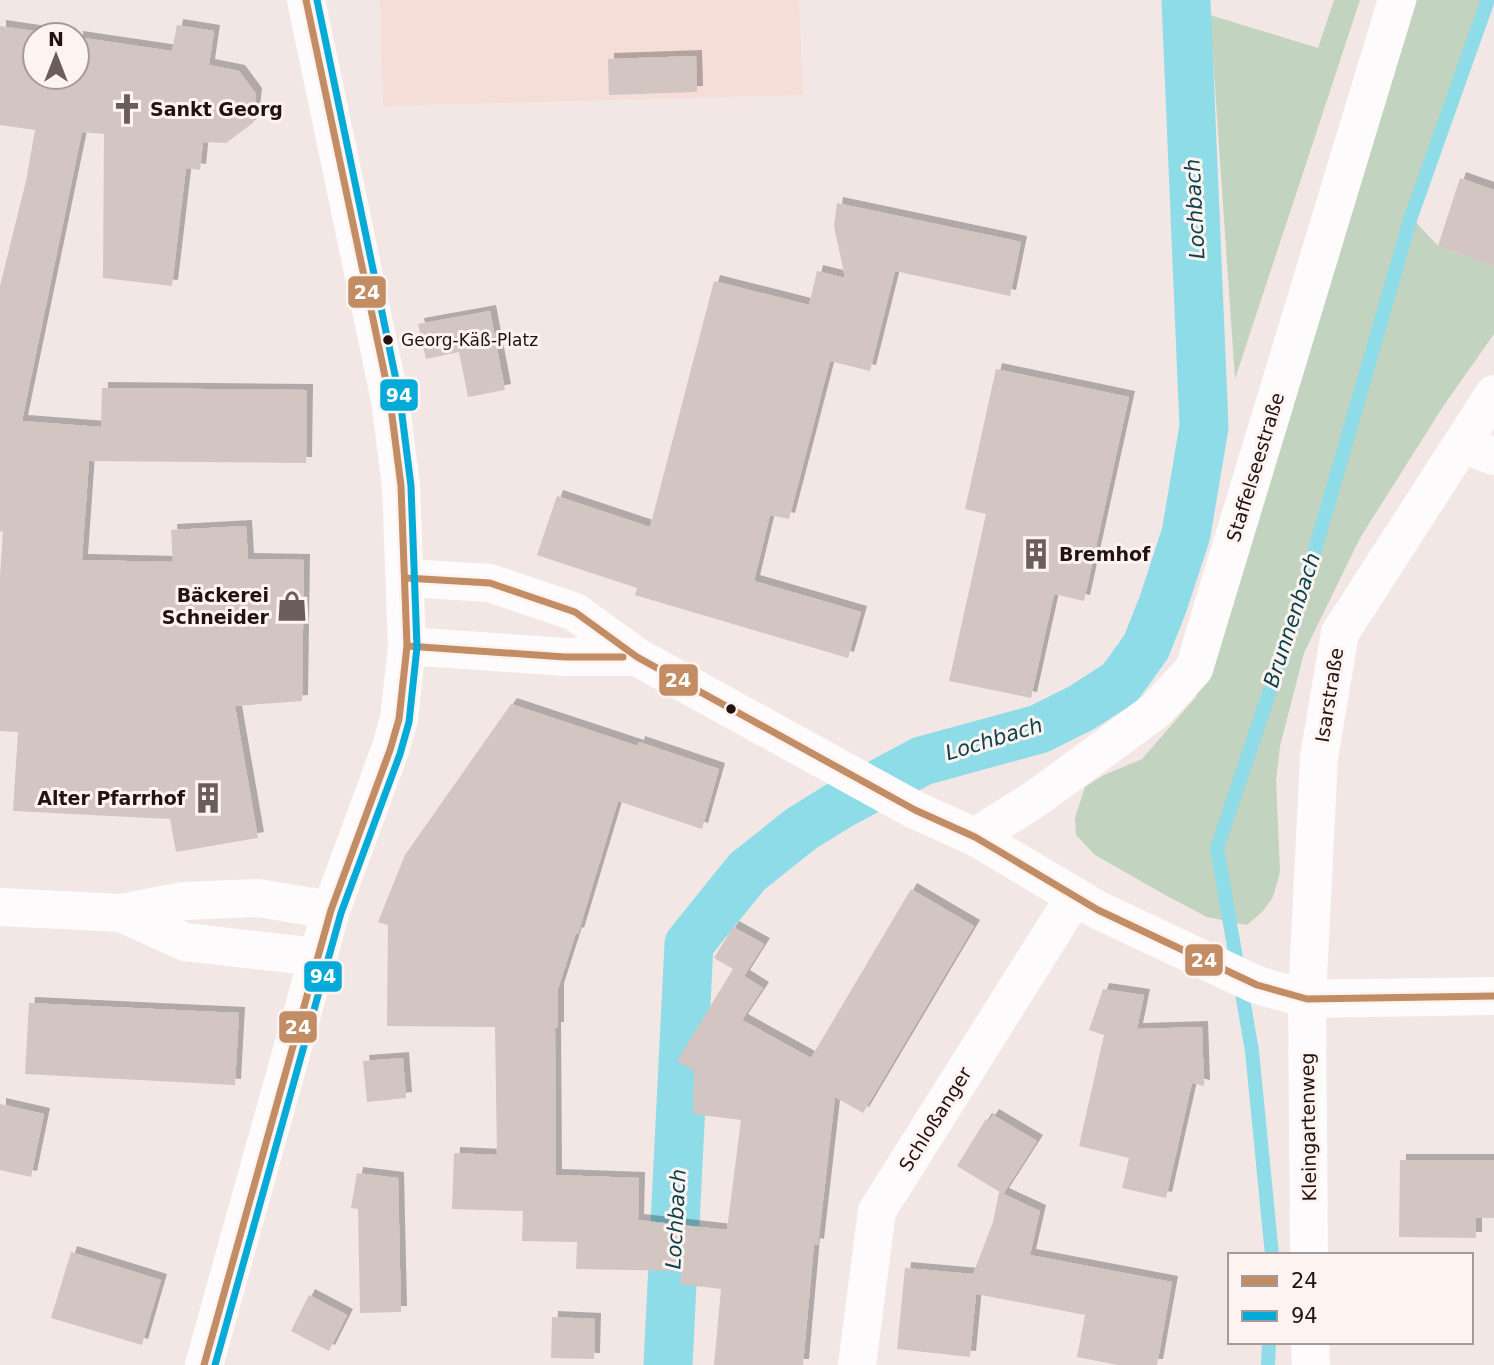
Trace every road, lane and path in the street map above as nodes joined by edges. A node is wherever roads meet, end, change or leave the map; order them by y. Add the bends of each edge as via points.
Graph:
1 (306, 0) edge
2 (1397, 0) edge
3 (1494, 394) edge
4 (1478, 450) edge
5 (406, 578) junction
6 (407, 646) junction
7 (637, 657) junction
8 (975, 837) junction
9 (1086, 903) junction
10 (0, 907) edge
11 (331, 910) junction
12 (121, 913) junction
13 (318, 957) junction
14 (1494, 996) edge
15 (1307, 999) junction
16 (1309, 1253) edge
17 (1310, 1344) edge
18 (204, 1365) edge
19 (857, 1365) edge
20 (1311, 1365) edge

1 - 5 street via 390,400
2 - 8 street, Staffelseestraße via 1194,669 1155,711
3 - 4 street, Isarstraße
4 - 15 street, Isarstraße via 1340,633 1319,757
5 - 6 street
5 - 7 street via 490,583 575,612
6 - 7 street
6 - 11 street via 399,719
7 - 8 street via 915,810
8 - 9 street
9 - 15 street via 1257,985
9 - 19 street, Schloßanger via 877,1211
10 - 12 street
11 - 12 street via 258,898 184,901
11 - 13 street
12 - 13 street via 185,942
13 - 18 street
14 - 15 street
15 - 16 street, Kleingartenweg
17 - 20 street

